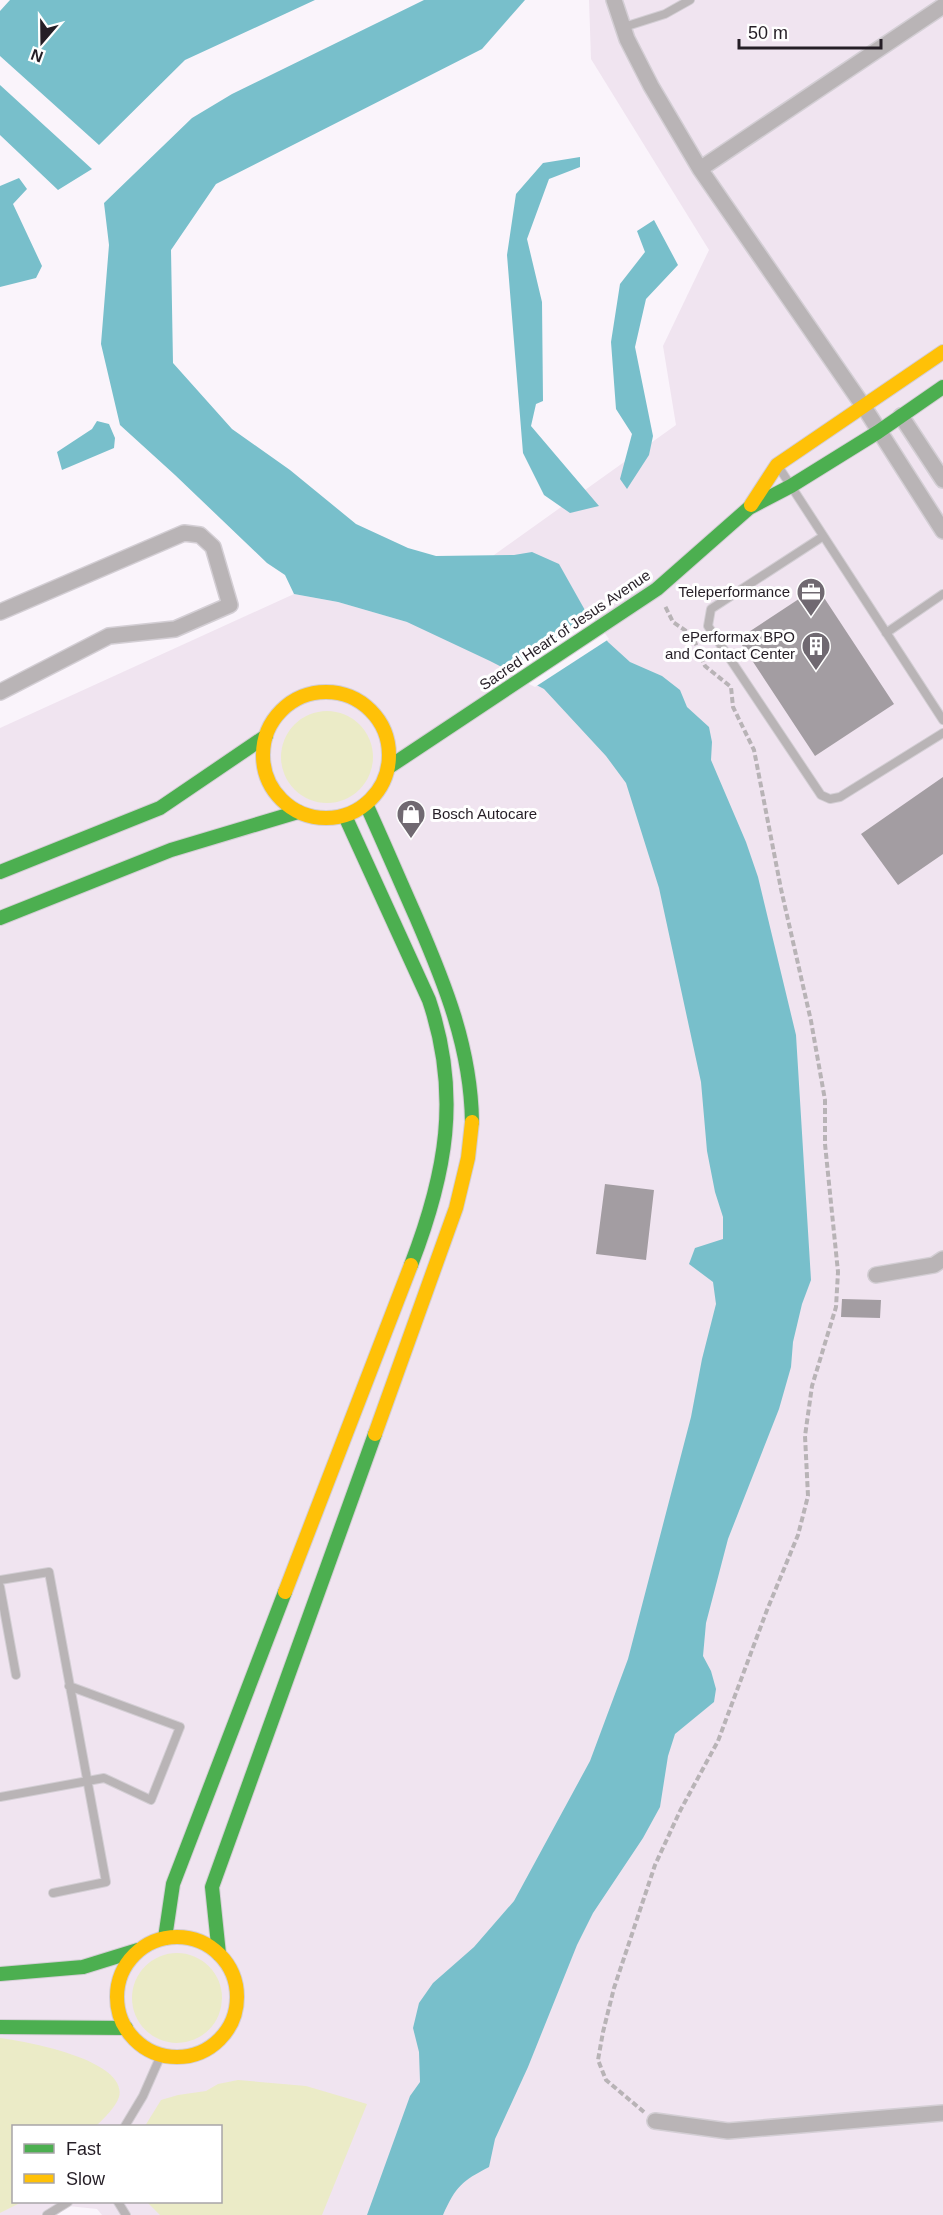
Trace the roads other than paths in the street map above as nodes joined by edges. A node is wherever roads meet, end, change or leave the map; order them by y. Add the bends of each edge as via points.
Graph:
1 (614, 0) edge
2 (690, 0) edge
3 (943, 6) edge
4 (624, 27) junction
5 (700, 169) junction
6 (943, 352) edge
7 (943, 387) edge
8 (864, 407) junction
9 (901, 416) junction
10 (878, 432) junction
11 (777, 465) junction
12 (943, 480) edge
13 (791, 486) junction
14 (749, 508) junction
15 (943, 531) edge
16 (822, 537) junction
17 (943, 594) edge
18 (0, 612) edge
19 (886, 633) junction
20 (0, 692) edge
21 (943, 720) edge
22 (943, 734) edge
23 (266, 736) junction
24 (389, 767) junction
25 (366, 804) junction
26 (298, 812) junction
27 (345, 816) junction
28 (0, 872) edge
29 (0, 918) edge
30 (943, 1259) edge
31 (876, 1275) dead end
32 (0, 1580) edge
33 (0, 1587) edge
34 (16, 1675) dead end
35 (69, 1686) junction
36 (86, 1781) junction
37 (0, 1797) edge
38 (53, 1893) dead end
39 (165, 1938) junction
40 (141, 1948) junction
41 (219, 1954) junction
42 (0, 1974) edge
43 (0, 2027) edge
44 (126, 2028) junction
45 (161, 2055) junction
46 (943, 2113) edge
47 (655, 2121) road end
48 (126, 2125) edge
49 (66, 2203) edge
50 (47, 2215) edge

1 - 4 street
2 - 4 lane via 665,14
3 - 5 street
4 - 5 street via 651,86
5 - 8 street
6 - 8 street, Sacred Heart of Jesus Avenue
7 - 9 street, Sacred Heart of Jesus Avenue
8 - 10 street
8 - 11 street, Sacred Heart of Jesus Avenue
9 - 10 street, Sacred Heart of Jesus Avenue
9 - 12 street
10 - 13 street, Sacred Heart of Jesus Avenue
10 - 15 street
11 - 13 lane
11 - 14 street, Sacred Heart of Jesus Avenue
13 - 14 street, Sacred Heart of Jesus Avenue
13 - 16 lane
14 - 24 street, Sacred Heart of Jesus Avenue via 657,589
16 - 19 lane
16 - 22 lane via 711,609 708,627 820,795 840,797
17 - 19 lane
18 - 20 street via 184,533 200,536 213,547 230,605 175,629 109,636
19 - 21 lane
23 - 24 street via 283,709 301,698 321,692 342,694 370,710 382,726 389,746
23 - 26 street via 263,758 268,780 280,799
23 - 28 street via 160,808
24 - 25 street via 379,792
25 - 27 street
25 - 41 street via 458,1020 470,1087 470,1149 456,1208 212,1887
26 - 27 street via 330,819
26 - 29 street via 171,850
27 - 39 street via 439,1029 447,1091 445,1149 422,1236 173,1884
30 - 31 street via 934,1265
32 - 35 lane via 49,1572
33 - 34 lane
35 - 36 lane
35 - 36 lane via 180,1727 152,1800 104,1778
36 - 37 lane
36 - 38 lane via 106,1882
39 - 40 street
39 - 41 street via 196,1940
40 - 42 street via 83,1967
40 - 44 street via 126,1964 118,1981 118,2010
41 - 45 street via 234,1976 238,1994 229,2028 216,2043 199,2053
43 - 44 street
44 - 45 street via 138,2043
45 - 48 lane
46 - 47 street via 728,2131
49 - 50 lane

